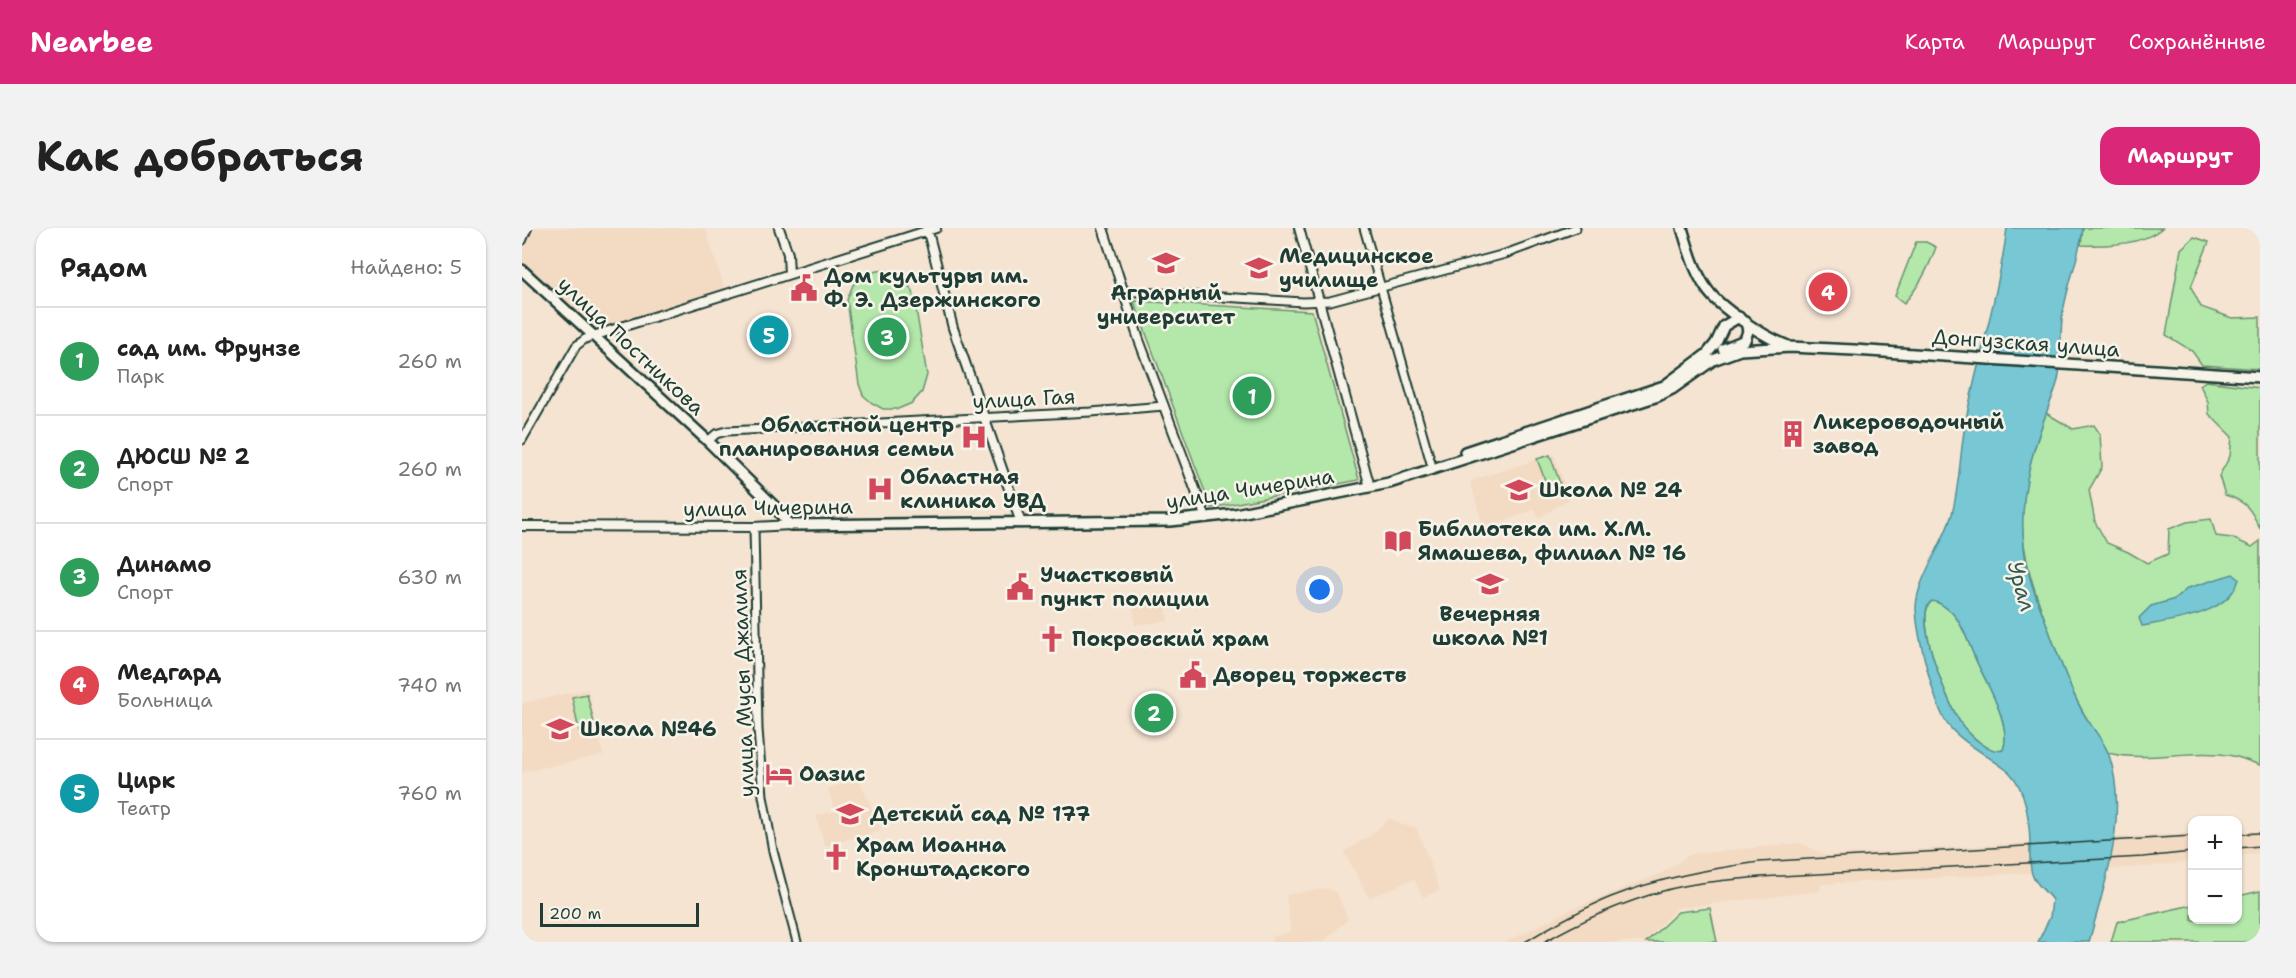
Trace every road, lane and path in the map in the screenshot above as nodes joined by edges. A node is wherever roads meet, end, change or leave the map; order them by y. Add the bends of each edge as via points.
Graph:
1 (527, 228) edge
2 (779, 228) edge
3 (1103, 228) edge
4 (1299, 228) edge
5 (1365, 228) edge
6 (1576, 228) edge
7 (1682, 228) edge
8 (930, 229) edge
9 (522, 240) edge
10 (522, 270) edge
11 (789, 274) junction
12 (1381, 288) junction
13 (1122, 291) junction
14 (1320, 302) junction
15 (1743, 320) junction
16 (1723, 328) junction
17 (593, 336) junction
18 (1733, 346) junction
19 (1790, 347) junction
20 (2260, 377) edge
21 (1164, 406) junction
22 (985, 418) junction
23 (522, 440) edge
24 (708, 441) junction
25 (1432, 466) junction
26 (1370, 487) junction
27 (1206, 518) junction
28 (1021, 523) junction
29 (790, 525) junction
30 (522, 526) edge
31 (754, 527) junction
32 (797, 942) edge

1 - 9 main road
2 - 11 main road via 788,254
3 - 13 main road
4 - 14 main road
5 - 12 street
6 - 12 street via 1505,254
7 - 15 main road via 1704,286
8 - 11 main road
8 - 22 main road via 953,328
10 - 17 main road, улица Постникова
11 - 17 main road
12 - 14 street
12 - 25 street
13 - 14 street
13 - 21 main road
14 - 26 main road
15 - 16 main road via 1730,321
15 - 18 main road via 1748,331 1745,340
15 - 19 main road
16 - 18 main road via 1722,337
16 - 25 main road, улица Чичерина via 1707,354 1664,386
17 - 23 street via 576,346
17 - 24 main road, улица Постникова
18 - 19 main road, улица Чичерина
18 - 25 main road, улица Чичерина via 1658,396
19 - 20 main road, Донгузская улица
21 - 22 street, улица Гая
21 - 27 main road
22 - 24 street, улица Гая via 727,431
22 - 28 main road
24 - 29 main road, улица Постникова
25 - 26 main road, улица Чичерина
26 - 27 main road, улица Чичерина
27 - 28 main road, улица Чичерина
28 - 29 main road, улица Чичерина
29 - 31 main road, улица Чичерина
30 - 31 main road, улица Чичерина
31 - 32 street, улица Мусы Джалиля via 763,796

